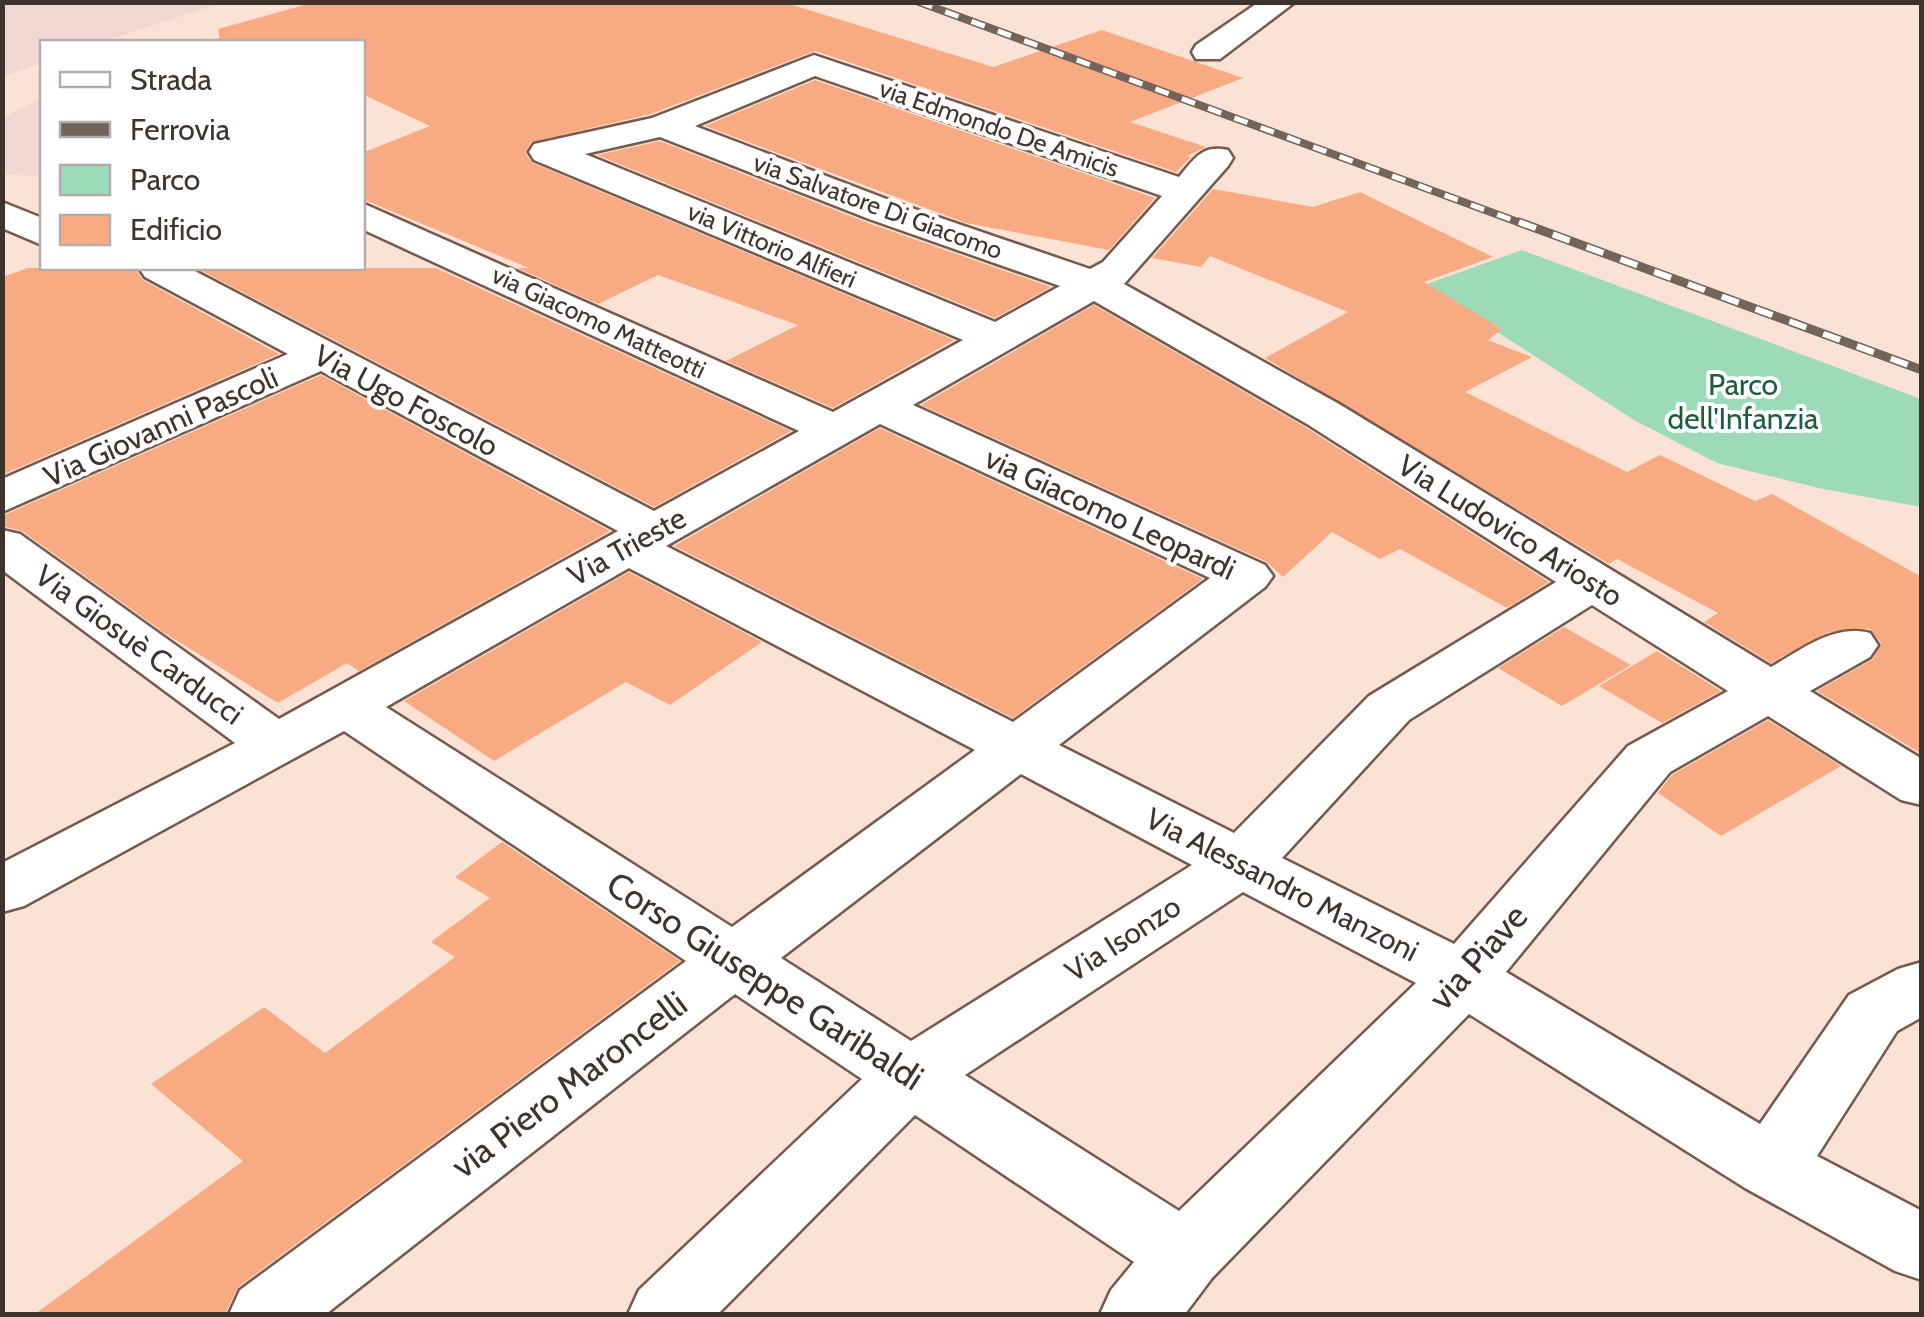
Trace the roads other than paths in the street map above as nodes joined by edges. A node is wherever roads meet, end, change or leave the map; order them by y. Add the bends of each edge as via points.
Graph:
1 (1280, 2) edge
2 (1208, 52) dead end
3 (663, 126) junction
4 (1199, 174) joint
5 (2, 213) edge
6 (365, 215) edge
7 (40, 231) edge
8 (40, 243) edge
9 (2, 257) edge
10 (163, 270) edge
11 (1094, 284) junction
12 (998, 339) junction
13 (319, 356) junction
14 (856, 418) junction
15 (2, 497) edge
16 (641, 539) junction
17 (2, 546) edge
18 (1592, 582) junction
19 (1850, 645) dead end
20 (1772, 693) junction
21 (346, 706) junction
22 (276, 745) junction
23 (1016, 750) junction
24 (1922, 786) edge
25 (1240, 863) junction
26 (2, 890) edge
27 (732, 961) junction
28 (1463, 978) junction
29 (1922, 986) edge
30 (910, 1076) junction
31 (1771, 1166) junction
32 (1922, 1248) edge
33 (1185, 1255) junction
34 (268, 1314) edge
35 (668, 1314) edge
36 (1138, 1314) edge

1 - 2 street
3 - 4 street, via Edmondo De Amicis via 814,64
3 - 11 street, via Salvatore Di Giacomo
3 - 12 street, via Vittorio Alfieri via 547,152
4 - 11 street, Via Trieste via 1117,272
5 - 7 street
6 - 14 street, via Giacomo Matteotti
8 - 9 street
10 - 13 street, Via Ugo Foscolo
11 - 12 street, Via Trieste
11 - 18 street, Via Ludovico Ariosto via 1323,414
12 - 14 street, Via Trieste
13 - 15 street, Via Giovanni Pascoli
13 - 16 street, Via Ugo Foscolo
14 - 16 street, Via Trieste
14 - 23 street, via Giacomo Leopardi via 1247,576
16 - 21 street, Via Trieste
16 - 23 street, Via Alessandro Manzoni
17 - 22 street, Via Giosuè Carducci
18 - 20 street, Via Ludovico Ariosto
18 - 25 street, Via Isonzo via 1388,708
19 - 20 street, via Piave
20 - 24 street, Via Ludovico Ariosto
20 - 28 street, via Piave via 1649,759
21 - 22 street, Via Trieste
21 - 27 street, Corso Giuseppe Garibaldi
22 - 26 street, Via Trieste
23 - 25 street, Via Alessandro Manzoni
23 - 27 street, via Piero Maroncelli
25 - 28 street, Via Alessandro Manzoni
25 - 30 street, Via Isonzo
27 - 30 street, Corso Giuseppe Garibaldi
27 - 34 street, via Piero Maroncelli
28 - 31 street, Via Alessandro Manzoni
28 - 33 street, via Piave
29 - 31 street via 1873,1012
30 - 33 street, Corso Giuseppe Garibaldi
30 - 35 street, Via Isonzo
31 - 32 street, Via Alessandro Manzoni
33 - 36 street, via Piave

